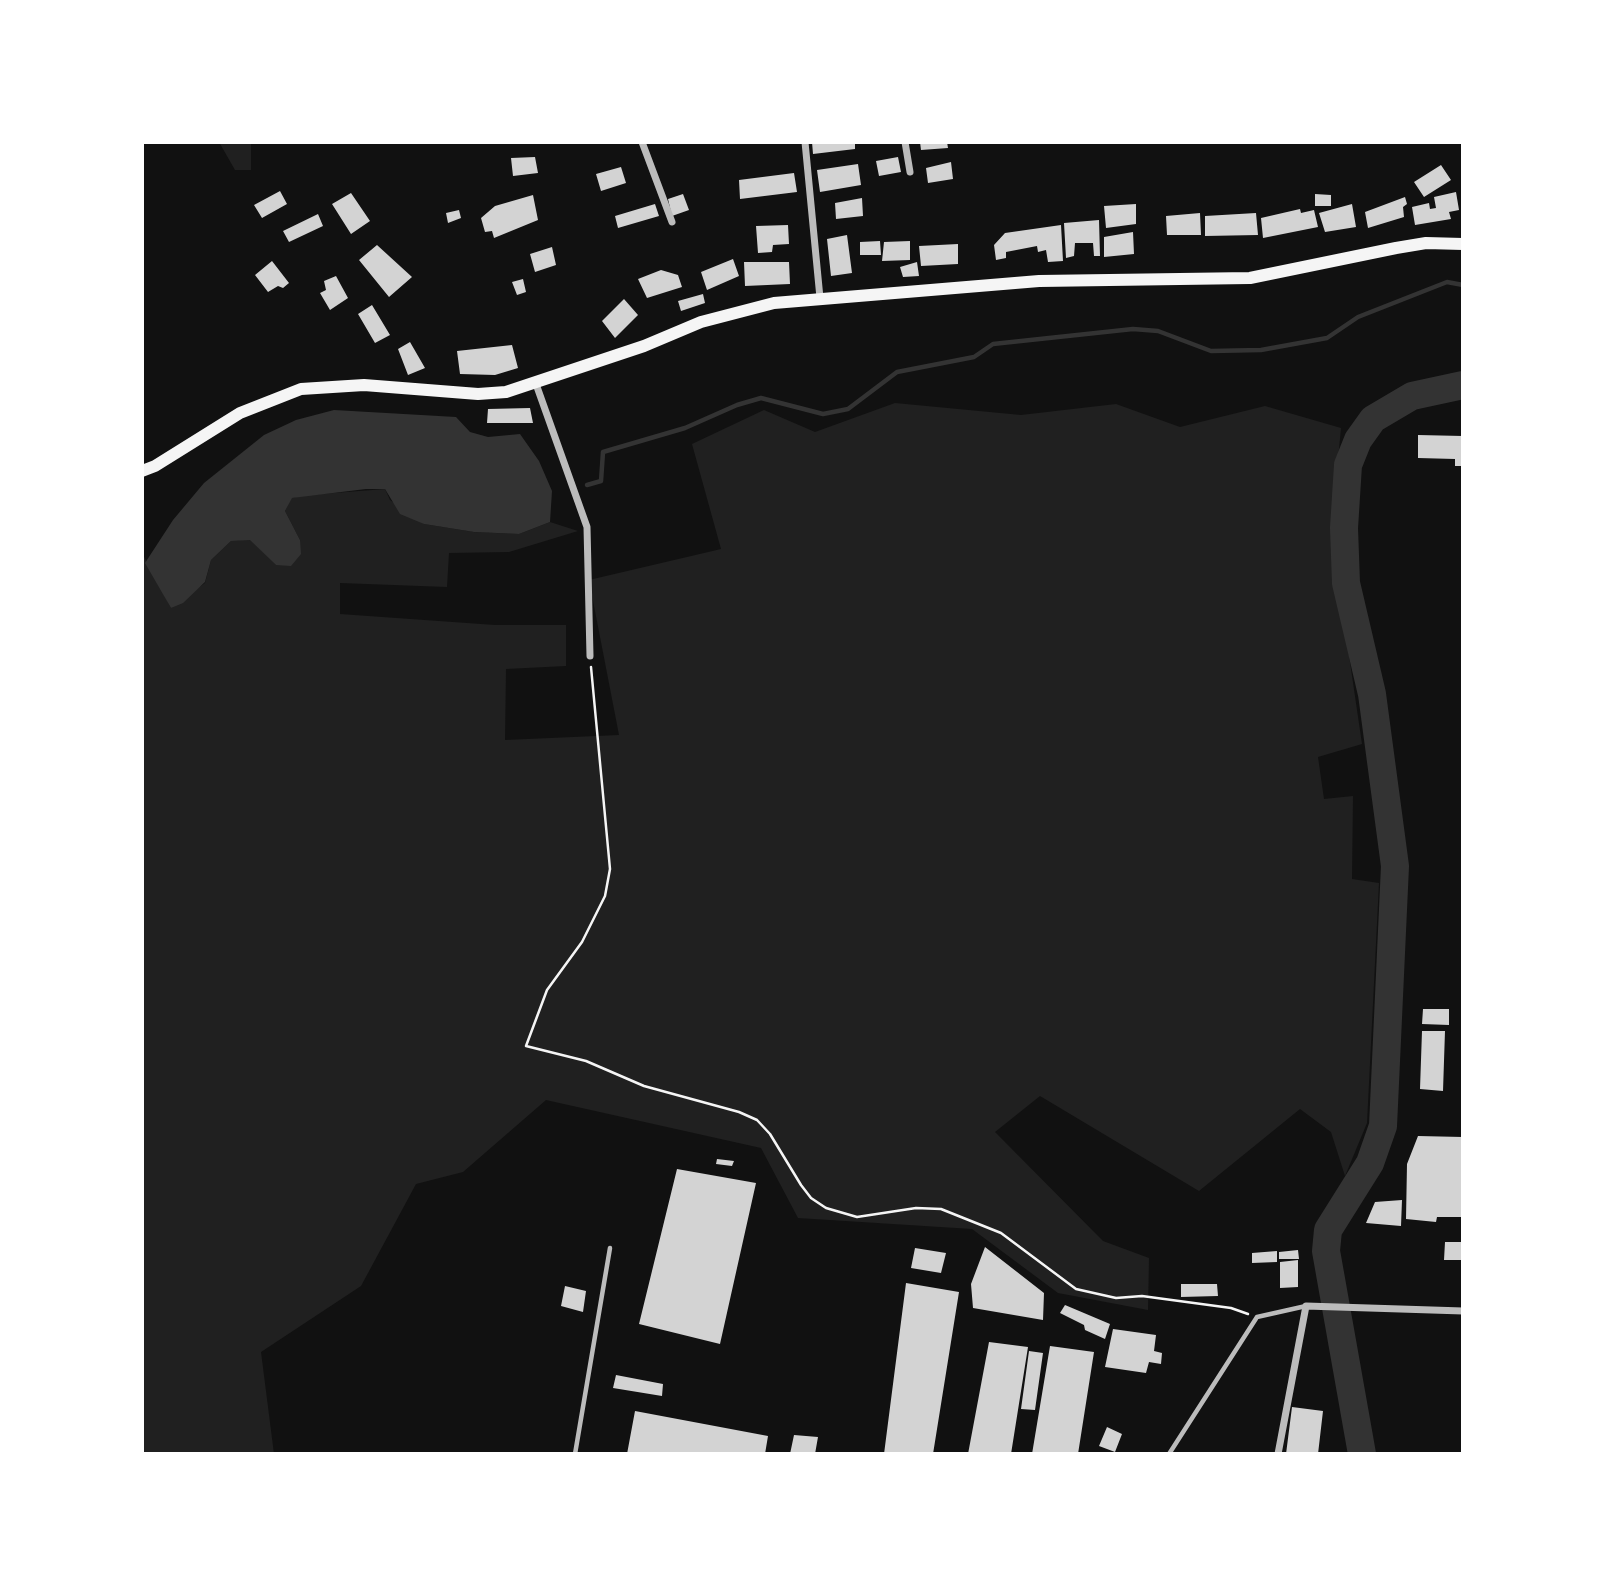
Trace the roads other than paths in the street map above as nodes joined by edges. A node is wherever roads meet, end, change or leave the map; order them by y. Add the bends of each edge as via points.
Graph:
1 (642, 142) edge
2 (805, 142) edge
3 (905, 142) edge
4 (910, 172) dead end
5 (671, 222) dead end
6 (1463, 244) edge
7 (820, 298) junction
8 (536, 384) junction
9 (142, 471) edge
10 (590, 656) road end
11 (610, 1248) dead end
12 (1306, 1306) junction
13 (1463, 1311) edge
14 (575, 1454) edge
15 (1169, 1454) edge
16 (1278, 1454) edge

1 - 5 street
2 - 7 street
3 - 4 street
6 - 7 main road via 1426,243 1250,278 1040,281
7 - 8 main road via 739,311
8 - 9 main road via 478,394 364,385 301,389 240,413
8 - 10 street via 587,527
11 - 14 lane
12 - 13 street
12 - 15 lane via 1257,1317
12 - 16 street

